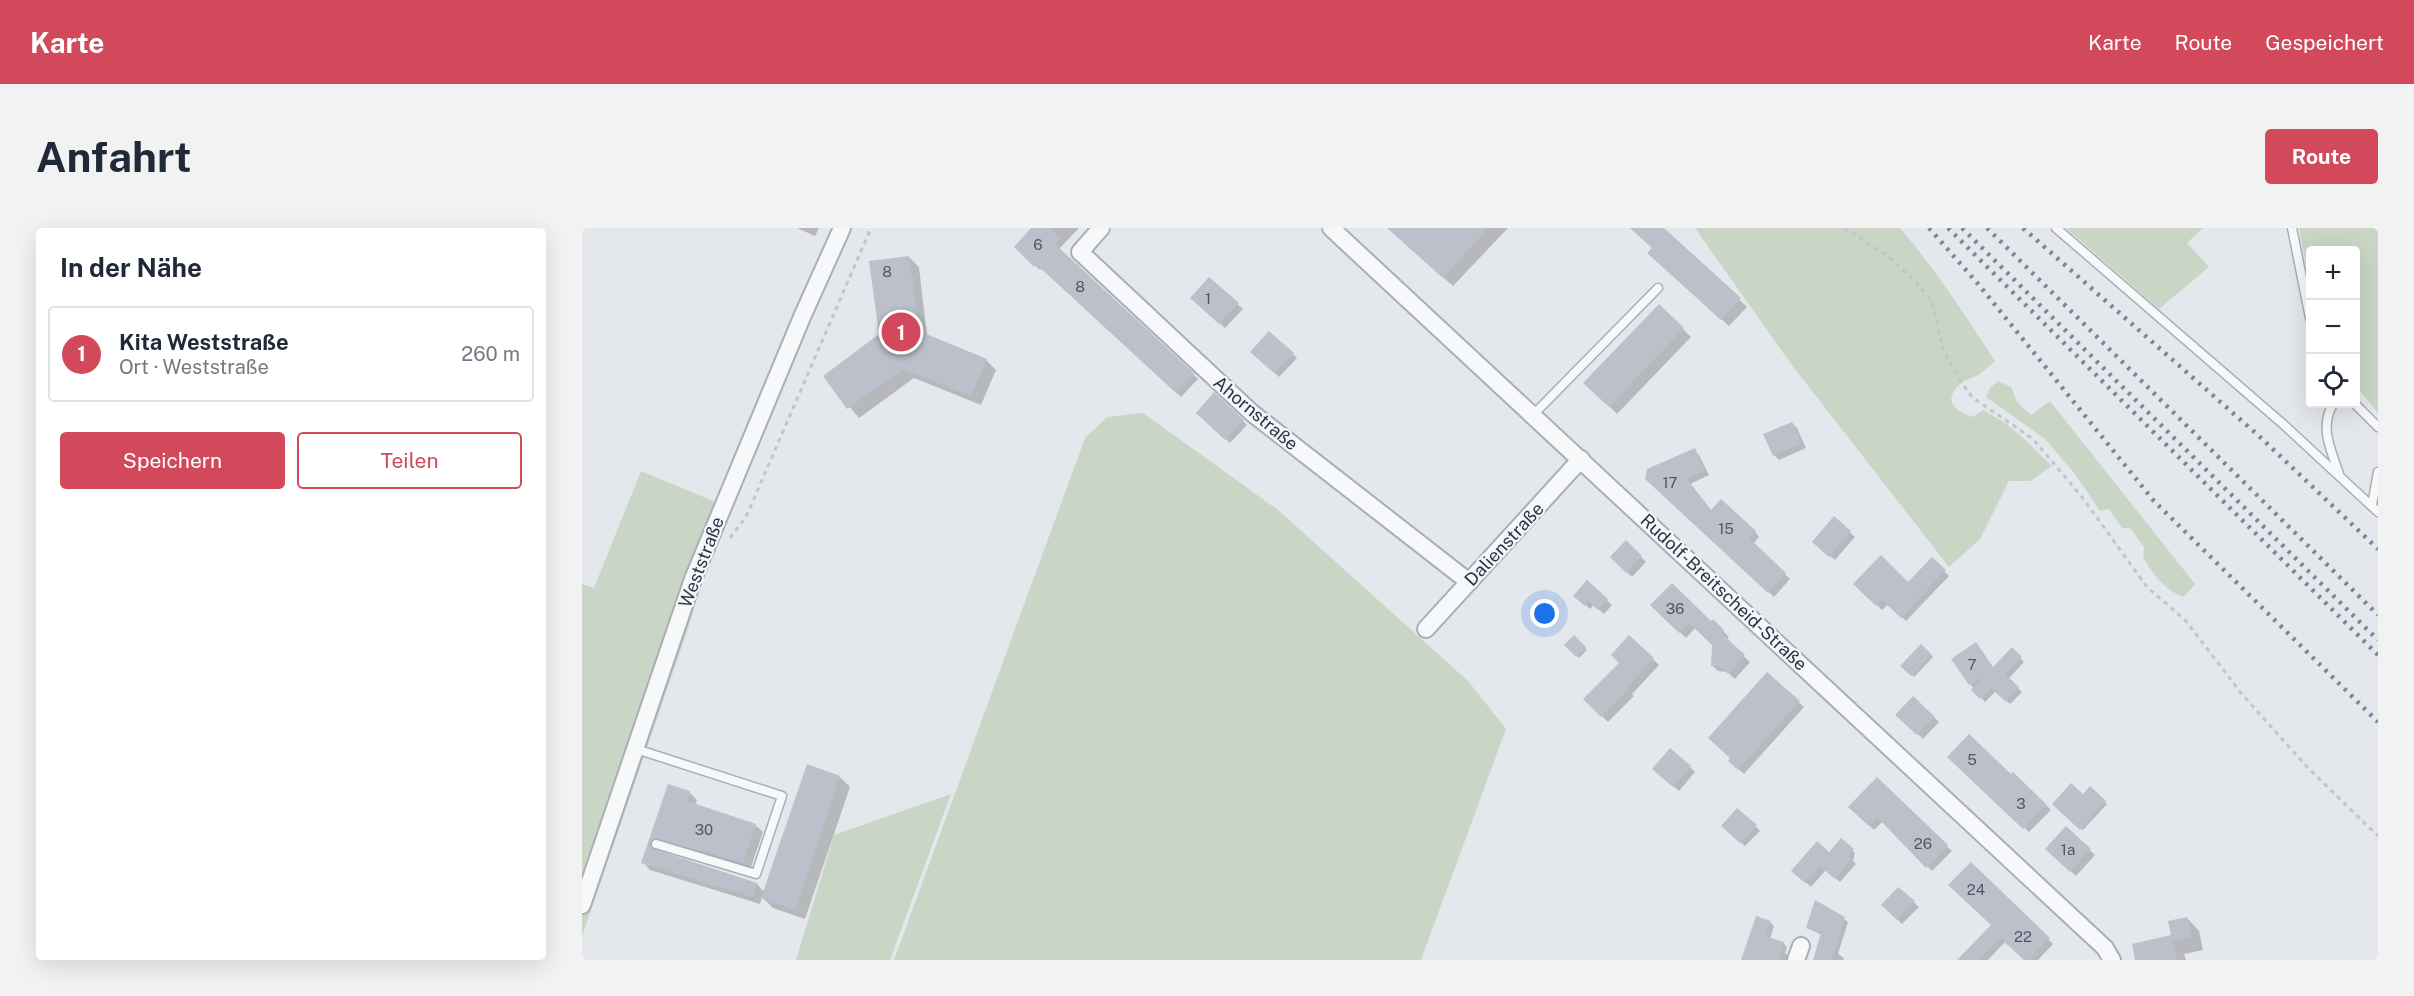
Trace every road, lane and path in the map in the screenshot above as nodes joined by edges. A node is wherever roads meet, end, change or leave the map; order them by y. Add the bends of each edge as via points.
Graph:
1 (842, 228) edge
2 (871, 228) edge
3 (1101, 228) edge
4 (1331, 228) edge
5 (1844, 228) edge
6 (2056, 228) edge
7 (2292, 228) edge
8 (1658, 288) dead end
9 (2306, 300) edge
10 (2331, 408) edge
11 (2359, 408) edge
12 (1533, 415) junction
13 (2378, 427) edge
14 (1581, 459) junction
15 (2378, 472) edge
16 (2340, 475) junction
17 (2375, 508) edge
18 (728, 540) dead end
19 (1469, 582) junction
20 (1426, 629) dead end
21 (636, 748) junction
22 (2378, 836) edge
23 (656, 844) dead end
24 (582, 905) edge
25 (2112, 960) edge

1 - 21 street, Weststraße via 693,579
2 - 18 path via 746,517
3 - 19 street, Ahornstraße via 1080,252 1252,413
4 - 12 street, Rudolf-Breitscheid-Straße
5 - 22 path via 1888,256 1914,280 1932,302 1943,349 1972,396 2033,439 2082,497 2147,587 2187,621 2241,693 2308,768
6 - 16 lane
7 - 9 lane
8 - 12 lane
10 - 16 lane via 2325,432
11 - 13 lane
12 - 14 street, Rudolf-Breitscheid-Straße
14 - 19 street, Dalienstraße
14 - 25 street, Rudolf-Breitscheid-Straße via 2105,948
15 - 17 lane
16 - 17 lane
19 - 20 street, Dalienstraße
21 - 23 lane via 782,796 756,874
21 - 24 street, Weststraße

